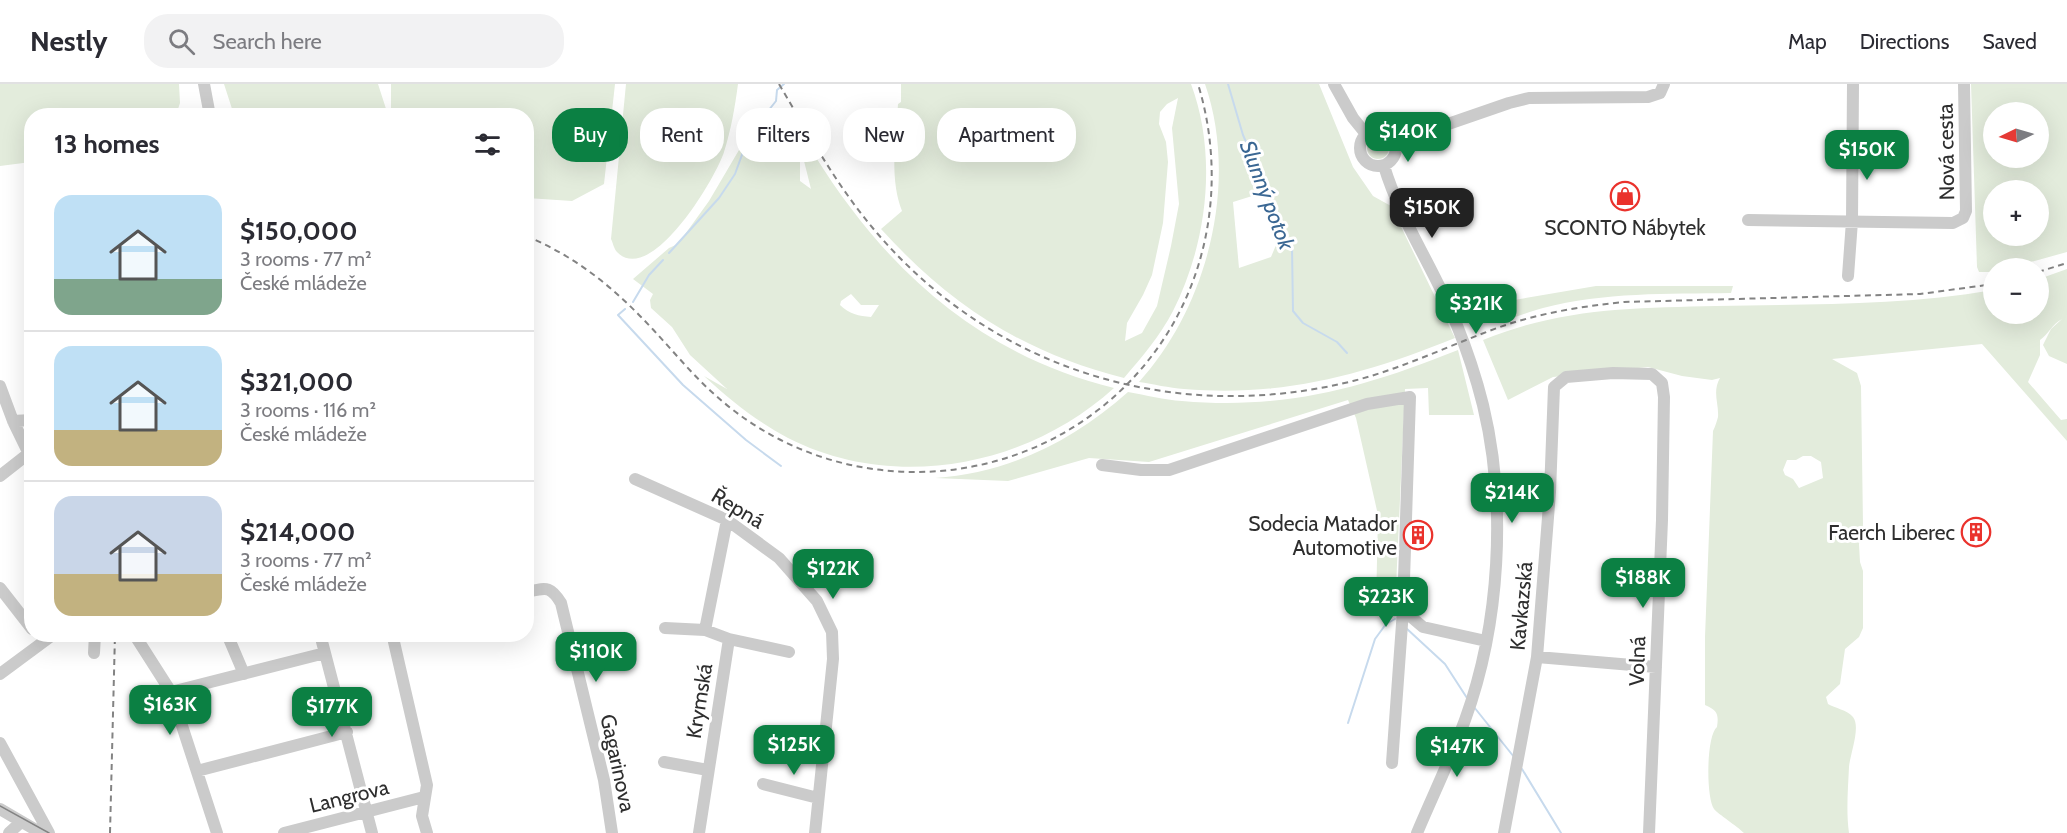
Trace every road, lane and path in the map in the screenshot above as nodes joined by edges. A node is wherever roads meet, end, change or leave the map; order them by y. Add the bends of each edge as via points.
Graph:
1 (204, 84) edge
2 (1334, 84) edge
3 (1664, 84) edge
4 (1853, 84) edge
5 (1964, 84) edge
6 (208, 108) edge
7 (1366, 134) junction
8 (1396, 142) junction
9 (1384, 166) junction
10 (1748, 220) dead end
11 (1852, 221) junction
12 (1848, 276) dead end
13 (1662, 383) joint
14 (0, 386) edge
15 (24, 420) edge
16 (13, 421) junction
17 (24, 444) edge
18 (24, 461) edge
19 (1102, 465) dead end
20 (0, 476) edge
21 (635, 479) dead end
22 (727, 520) junction
23 (0, 588) edge
24 (534, 590) edge
25 (1403, 610) junction
26 (24, 619) edge
27 (665, 628) dead end
28 (705, 630) junction
29 (729, 639) junction
30 (1486, 640) junction
31 (36, 642) edge
32 (95, 642) edge
33 (139, 642) edge
34 (230, 642) edge
35 (322, 642) edge
36 (394, 642) edge
37 (789, 652) dead end
38 (94, 653) dead end
39 (325, 653) junction
40 (1537, 657) junction
41 (1656, 667) junction
42 (0, 674) edge
43 (244, 674) junction
44 (171, 692) junction
45 (346, 732) junction
46 (0, 743) edge
47 (664, 762) dead end
48 (1392, 763) dead end
49 (708, 770) junction
50 (197, 771) junction
51 (763, 784) dead end
52 (424, 797) junction
53 (818, 798) junction
54 (0, 810) edge
55 (366, 811) junction
56 (21, 822) junction
57 (9, 833) edge
58 (41, 833) edge
59 (49, 833) edge
60 (217, 833) edge
61 (284, 833) edge
62 (372, 833) edge
63 (427, 833) edge
64 (612, 833) edge
65 (699, 833) edge
66 (815, 833) edge
67 (1417, 833) edge
68 (1504, 833) edge
69 (1649, 833) edge

1 - 6 street
2 - 7 street
3 - 8 street via 1654,96 1518,101
4 - 11 street
5 - 11 street, Nová cesta via 1963,218 1953,223
7 - 8 street via 1384,131
7 - 9 street via 1360,145 1362,157 1371,166
8 - 9 street via 1395,157
9 - 30 street via 1392,193 1455,321 1483,405 1491,449 1497,529
10 - 11 street, Nová cesta
11 - 12 street
13 - 40 street, Kavkazská via 1652,374 1613,373 1566,377 1554,387
13 - 41 street, Volná
14 - 16 street
15 - 16 street
16 - 17 street
18 - 20 street
19 - 25 street via 1169,470 1367,404 1410,397
21 - 22 street, Řepná
22 - 28 street
22 - 53 street, Řepná via 779,558 817,601 832,632
23 - 26 street
24 - 64 street, Gagarinova via 547,588 561,603 604,780
25 - 30 street via 1423,627
25 - 48 street
27 - 28 street, Krymská
28 - 29 street, Krymská
29 - 37 street, Krymská
29 - 49 street, Krymská
30 - 67 street via 1467,713
31 - 42 street
32 - 38 street
33 - 44 street
34 - 43 street
35 - 39 street
36 - 52 street via 427,785
39 - 43 street
39 - 45 street
40 - 41 street
40 - 68 street, Kavkazská
41 - 69 street, Volná
43 - 44 street
44 - 50 street
45 - 50 street
45 - 55 street
46 - 59 street
47 - 49 street, Krymská
49 - 65 street, Krymská
50 - 60 street
51 - 53 street
52 - 55 street, Langrova
52 - 63 street via 422,816
53 - 66 street, Řepná
54 - 56 street
55 - 61 street, Langrova
55 - 62 street
56 - 57 street
56 - 58 street

